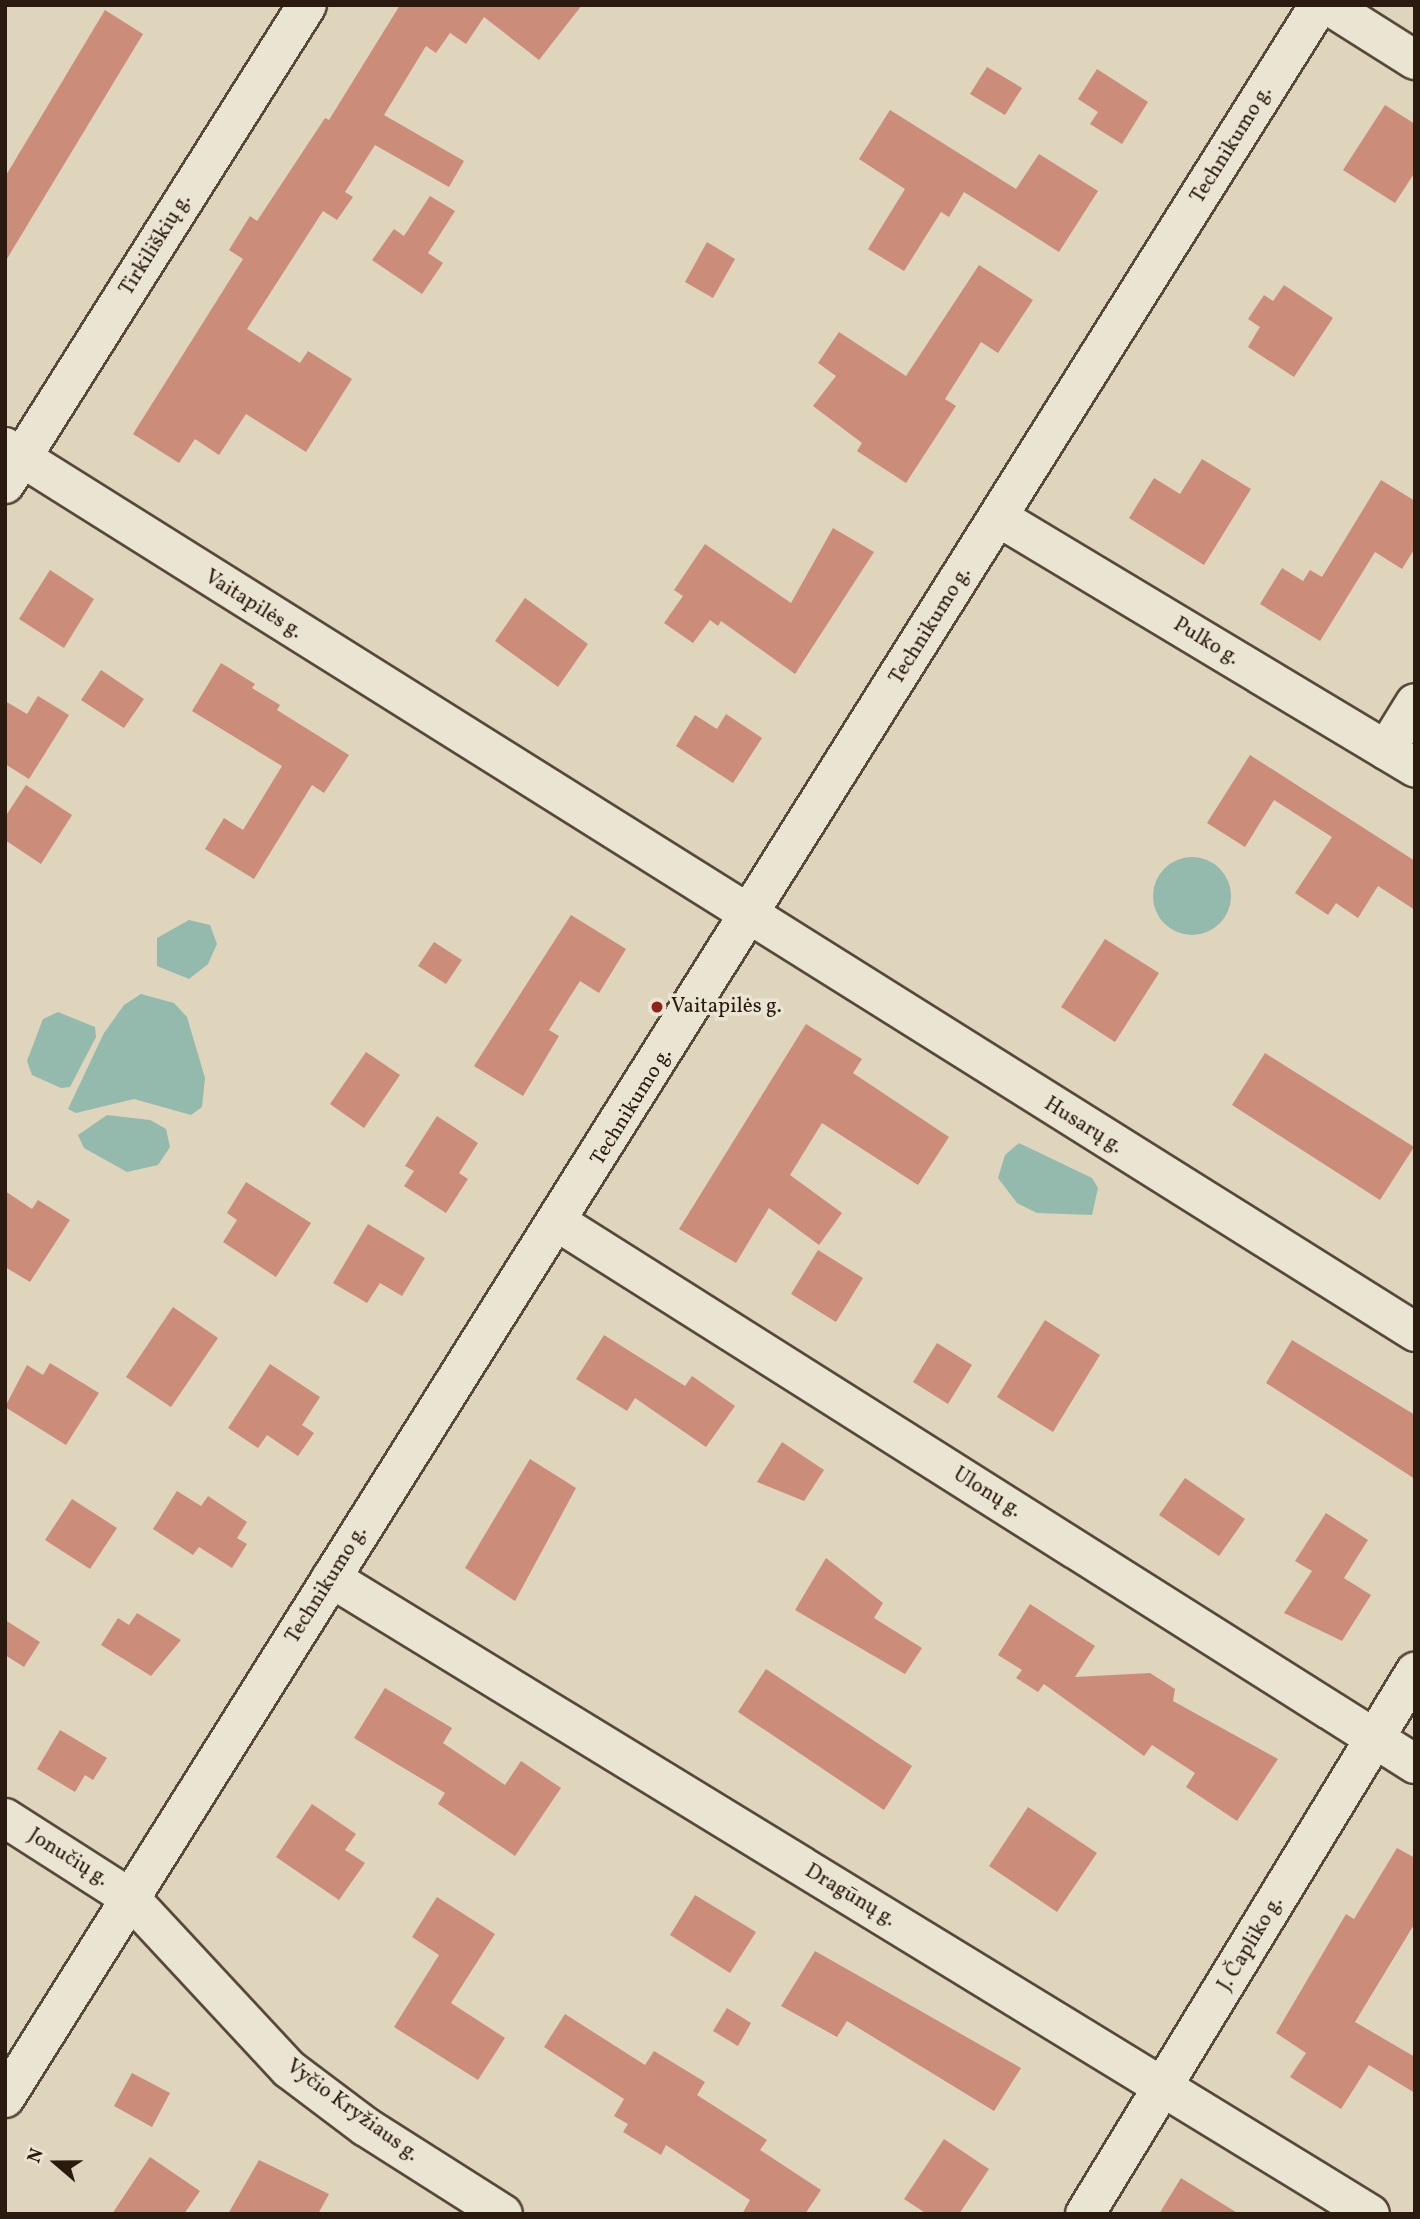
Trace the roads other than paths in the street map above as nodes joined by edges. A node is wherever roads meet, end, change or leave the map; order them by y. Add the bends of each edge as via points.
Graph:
1 (307, 5) edge
2 (1319, 5) edge
3 (1328, 5) edge
4 (1415, 60) edge
5 (11, 463) edge
6 (998, 517) junction
7 (1415, 703) edge
8 (1400, 759) edge
9 (750, 919) junction
10 (559, 1223) junction
11 (1415, 1332) edge
12 (331, 1578) junction
13 (1415, 1672) edge
14 (1375, 1739) junction
15 (1415, 1764) edge
16 (5, 1818) edge
17 (130, 1898) junction
18 (1164, 2088) junction
19 (5, 2098) edge
20 (503, 2214) edge
21 (1085, 2214) edge
22 (1370, 2214) edge

1 - 5 street, Tirkiliškių g.
2 - 6 street, Technikumo g.
3 - 4 street
5 - 9 street, Vaitapilės g.
6 - 8 street, Pulko g.
6 - 9 street, Technikumo g.
7 - 8 street
9 - 10 street, Technikumo g.
9 - 11 street, Husarų g.
10 - 12 street, Technikumo g.
10 - 14 street, Ulonų g.
12 - 17 street, Technikumo g.
12 - 18 street, Dragūnų g.
13 - 14 street, J. Čapliko g.
14 - 15 street, Ulonų g.
14 - 18 street, J. Čapliko g.
16 - 17 street, Jonučių g.
17 - 19 street, Technikumo g.
17 - 20 street, Vyčio Kryžiaus g. via 289,2069 366,2127
18 - 21 street, J. Čapliko g.
18 - 22 street, Dragūnų g.

